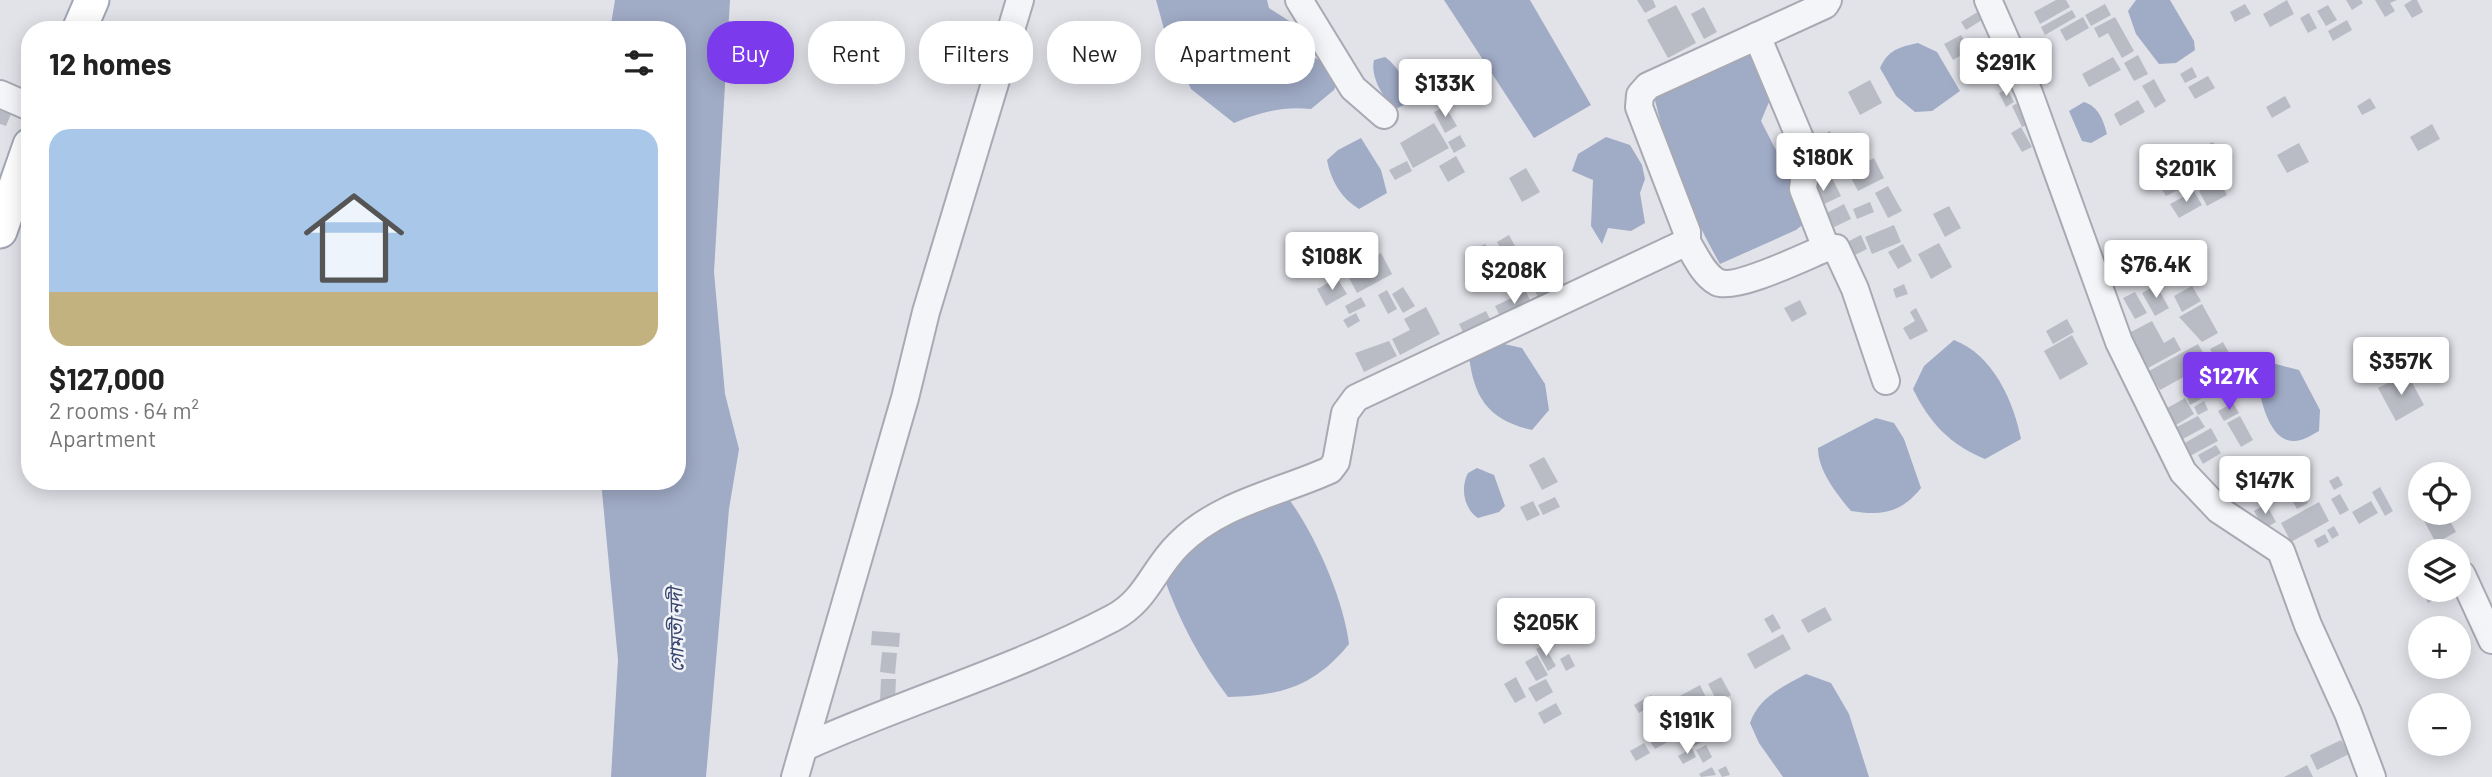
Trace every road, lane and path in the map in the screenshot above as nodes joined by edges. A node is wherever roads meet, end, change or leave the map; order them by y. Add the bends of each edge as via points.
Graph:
1 (92, 0) edge
2 (1020, 0) edge
3 (1299, 0) edge
4 (1828, 0) edge
5 (1988, 0) edge
6 (83, 21) edge
7 (1757, 36) junction
8 (0, 94) edge
9 (21, 103) edge
10 (1384, 115) dead end
11 (21, 171) edge
12 (0, 231) edge
13 (1687, 242) junction
14 (1826, 248) junction
15 (1886, 381) dead end
16 (2471, 594) edge
17 (2492, 640) edge
18 (805, 747) junction
19 (795, 777) edge
20 (2372, 777) edge

1 - 6 main road
2 - 18 street via 926,312
3 - 10 street via 1353,88
4 - 7 street
5 - 20 street via 2029,93 2119,342 2183,472 2219,510 2281,551
7 - 13 street via 1648,86 1640,95 1639,107
7 - 14 street via 1807,155 1802,189
8 - 9 street
11 - 12 main road
13 - 14 street via 1707,274 1719,283 1736,284
13 - 18 street via 1356,398 1345,413 1336,462 1329,470 1234,505 1179,544 1139,600 1114,617
14 - 15 street via 1836,248 1855,289
16 - 17 street
18 - 19 street

